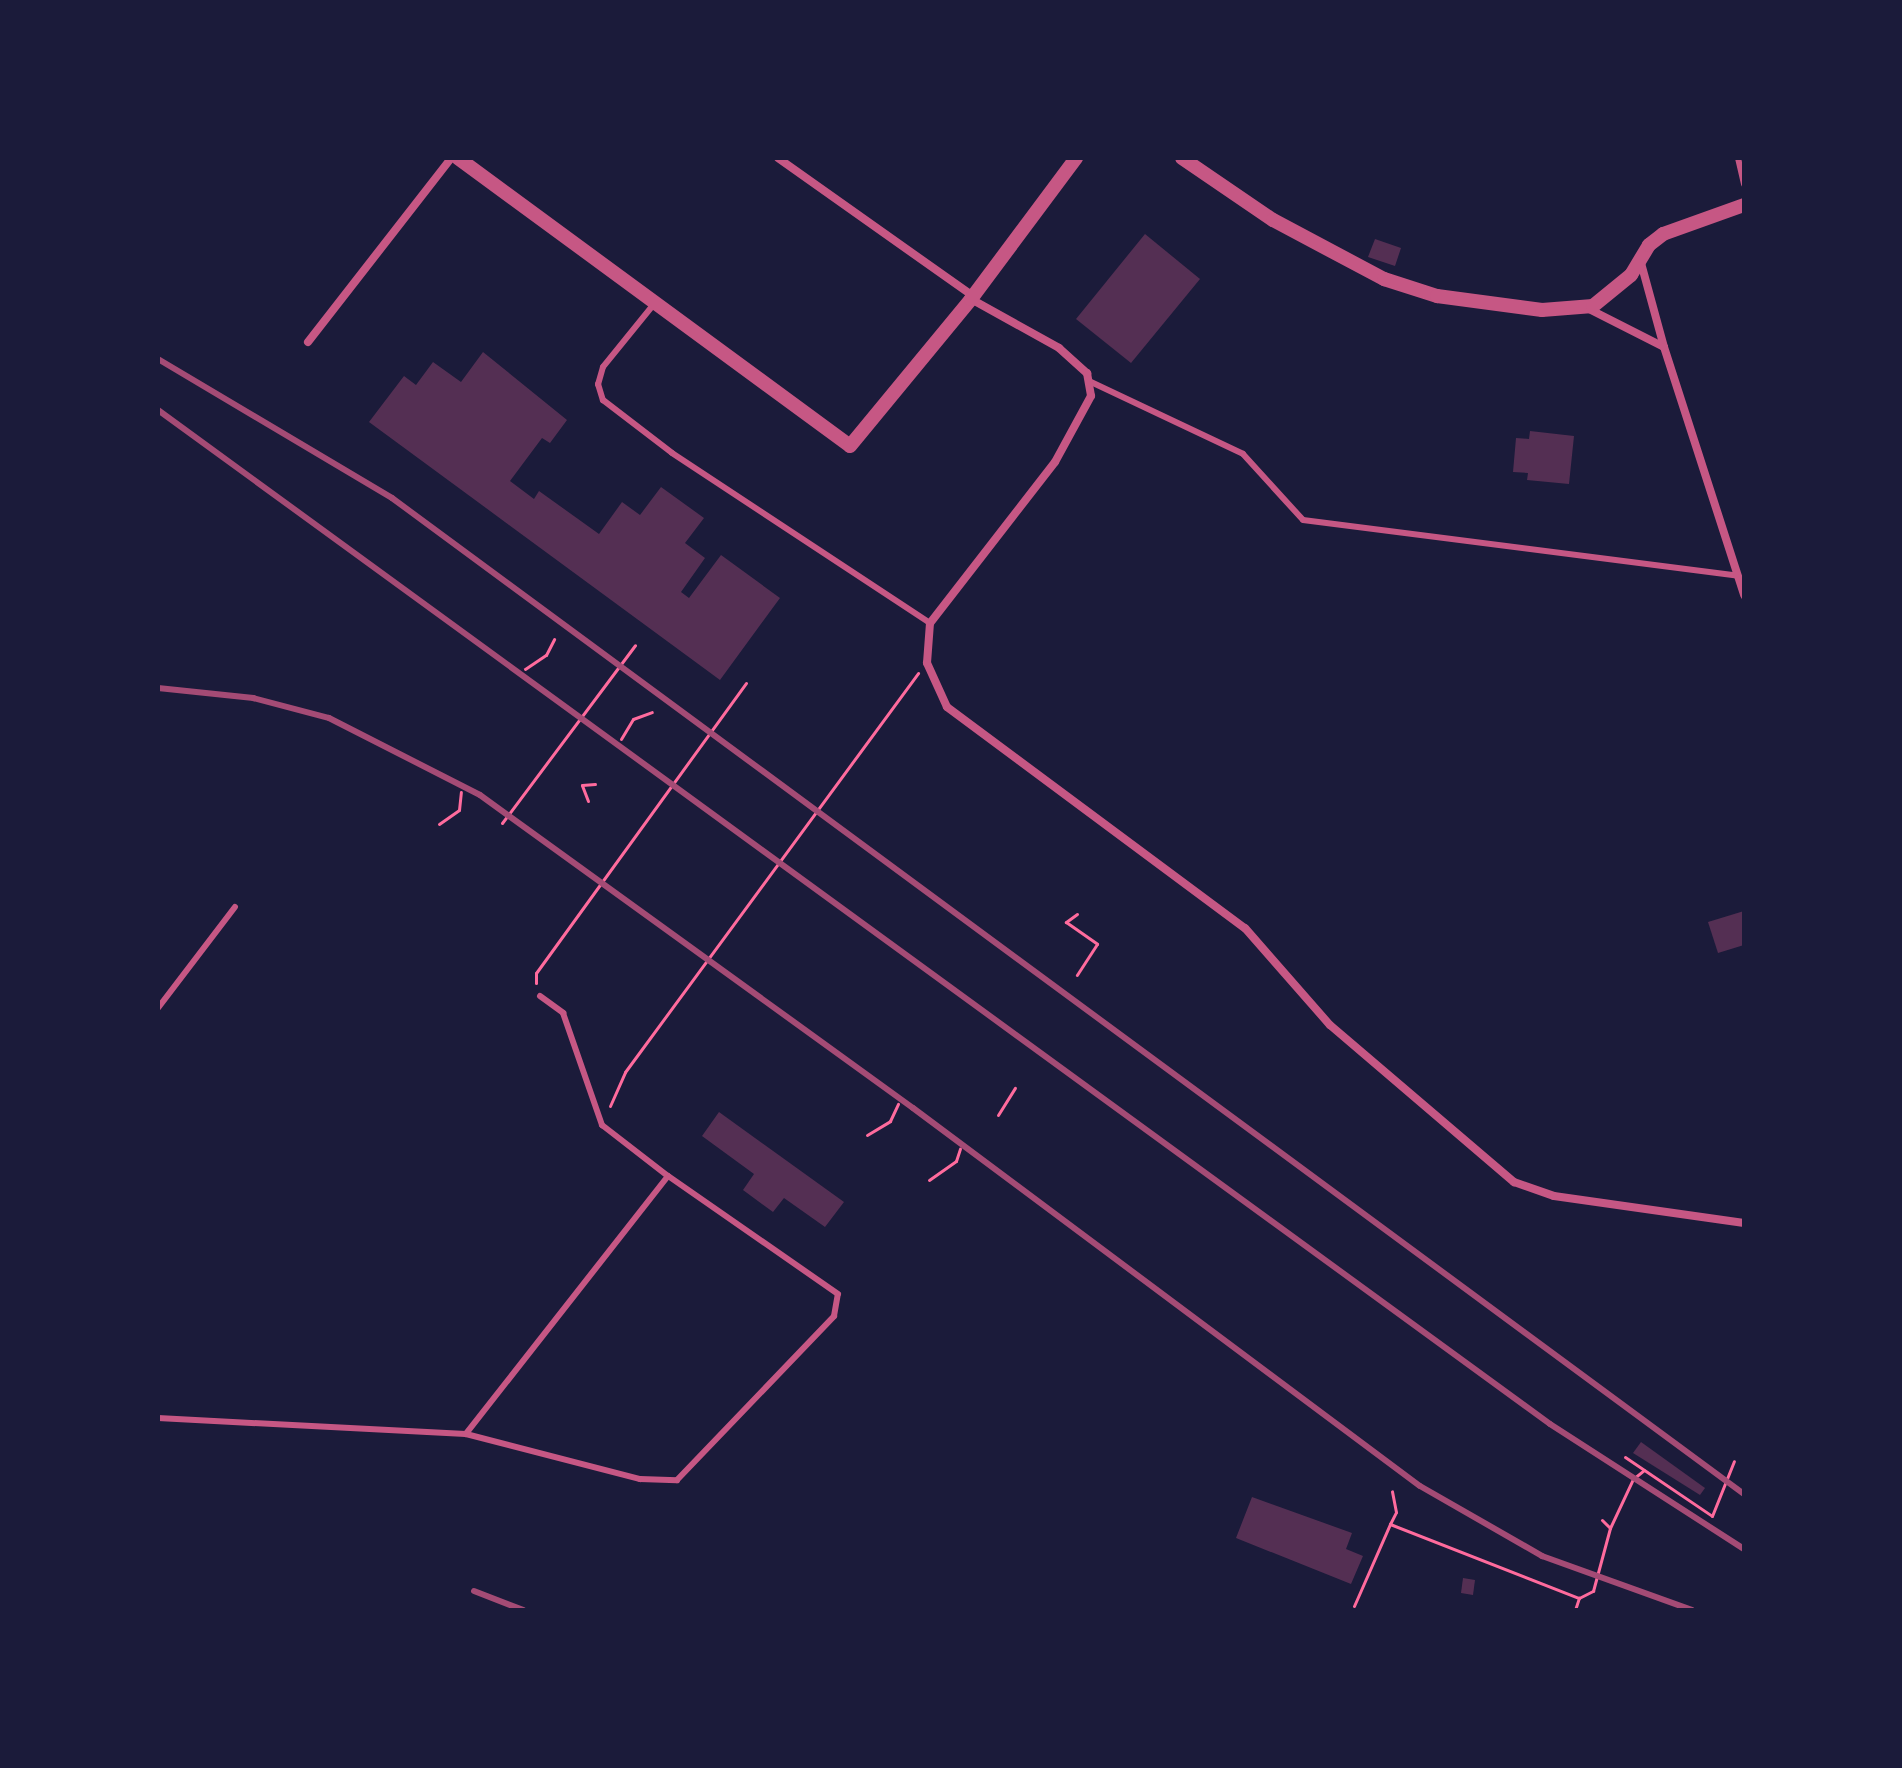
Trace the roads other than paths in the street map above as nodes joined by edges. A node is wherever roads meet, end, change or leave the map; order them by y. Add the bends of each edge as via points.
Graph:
1 (451, 158) edge
2 (458, 158) edge
3 (778, 158) edge
4 (1076, 158) edge
5 (1182, 158) edge
6 (1738, 158) edge
7 (1744, 184) edge
8 (1744, 205) edge
9 (1640, 259) junction
10 (972, 298) junction
11 (657, 301) junction
12 (1586, 308) junction
13 (308, 342) dead end
14 (1664, 347) junction
15 (1091, 382) junction
16 (1738, 576) junction
17 (1744, 595) edge
18 (930, 623) junction
19 (235, 907) dead end
20 (540, 996) dead end
21 (158, 1008) edge
22 (668, 1176) junction
23 (1744, 1223) edge
24 (158, 1418) edge
25 (466, 1434) junction

1 - 13 street
2 - 11 street
3 - 10 street
4 - 10 street
5 - 12 street via 1273,220 1384,279 1437,296 1502,306
6 - 7 lane
8 - 9 street via 1663,234
9 - 12 street via 1612,294
9 - 14 street
10 - 11 street via 850,446
10 - 15 street via 1059,348
11 - 18 lane via 603,367 598,384 603,400 672,453
12 - 14 street
14 - 16 street
15 - 16 lane via 1243,454 1303,520
15 - 18 street via 1087,411 1055,462
16 - 17 street
18 - 23 street via 925,640 930,676 955,715 1245,928 1330,1025 1514,1182 1554,1196
19 - 21 lane
20 - 22 lane via 563,1013 602,1125
22 - 25 lane
22 - 25 lane via 838,1294 834,1316 677,1480 640,1479
24 - 25 lane via 330,1431

